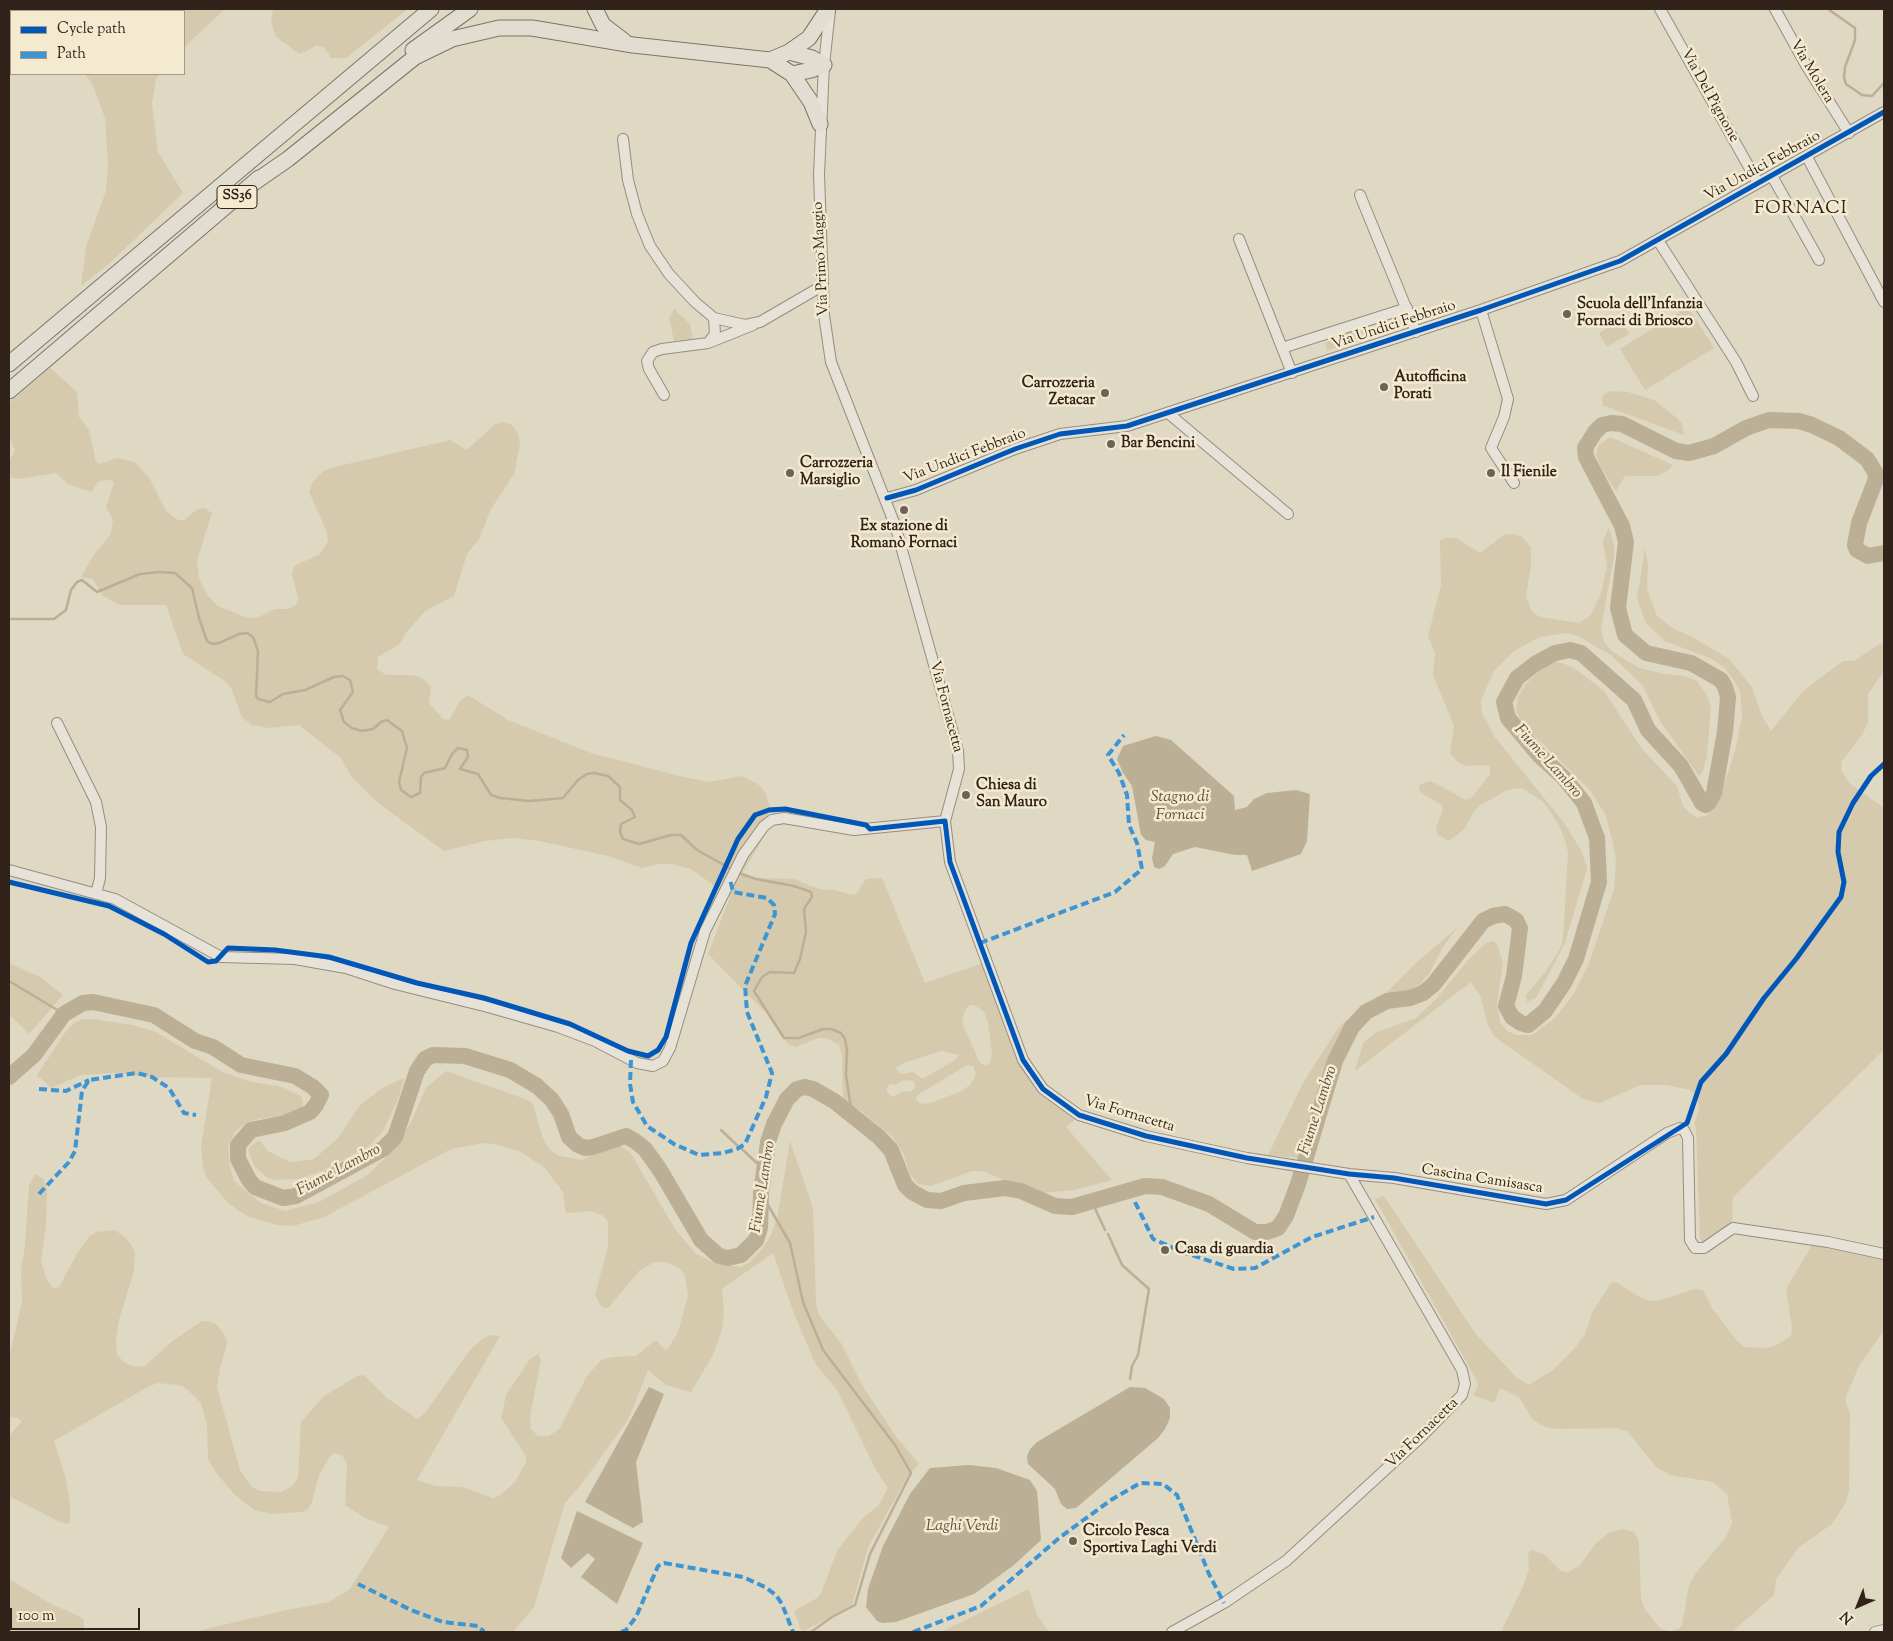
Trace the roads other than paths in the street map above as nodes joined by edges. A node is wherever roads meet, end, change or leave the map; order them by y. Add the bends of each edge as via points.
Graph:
1 (431, 9) edge
2 (470, 9) edge
3 (595, 9) edge
4 (829, 9) edge
5 (1660, 9) edge
6 (1775, 9) edge
7 (632, 45) junction
8 (789, 52) junction
9 (770, 60) junction
10 (824, 65) junction
11 (792, 74) junction
12 (1884, 112) edge
13 (820, 124) junction
14 (1849, 133) junction
15 (623, 139) dead end
16 (1807, 157) junction
17 (1772, 176) junction
18 (1758, 183) junction
19 (252, 184) junction
20 (1360, 195) dead end
21 (1239, 239) dead end
22 (1659, 242) junction
23 (1818, 260) dead end
24 (822, 286) junction
25 (1884, 302) edge
26 (1406, 308) junction
27 (1482, 310) junction
28 (714, 318) junction
29 (760, 322) junction
30 (1416, 332) junction
31 (708, 343) junction
32 (1282, 348) junction
33 (9, 364) edge
34 (1292, 373) junction
35 (9, 391) edge
36 (664, 395) dead end
37 (1753, 396) dead end
38 (1168, 413) junction
39 (1514, 483) dead end
40 (887, 498) junction
41 (1288, 514) dead end
42 (57, 722) dead end
43 (945, 821) junction
44 (9, 870) edge
45 (96, 894) junction
46 (1349, 1174) junction
47 (1884, 1254) edge
48 (1884, 1630) edge
49 (1172, 1632) edge
50 (1876, 1632) edge

1 - 33 highway, SS36
2 - 19 highway, SS36 via 374,80
3 - 7 highway via 603,25 614,36
4 - 8 highway via 809,38
4 - 10 street, Via Primo Maggio
5 - 18 street, Via Del Pignone
6 - 14 street, Via Molera
7 - 9 highway
7 - 19 highway via 532,28 499,28 452,39 401,66 288,159
8 - 9 highway
8 - 10 highway
9 - 11 highway
10 - 11 highway
10 - 13 street, Via Primo Maggio
11 - 13 highway via 811,102
12 - 14 street, Via Undici Febbraio
13 - 24 street, Via Primo Maggio
14 - 16 street, Via Undici Febbraio
15 - 28 street via 628,180 650,246 670,274
16 - 17 street, Via Undici Febbraio
16 - 25 street
17 - 18 street, Via Undici Febbraio
17 - 23 street
18 - 22 street, Via Undici Febbraio
19 - 35 highway, SS36
20 - 26 street
21 - 32 street
22 - 27 street, Via Undici Febbraio via 1620,261
22 - 37 street via 1736,362
24 - 29 street
24 - 40 street, Via Primo Maggio via 831,362
26 - 30 street
26 - 32 street
27 - 30 street, Via Undici Febbraio
27 - 39 street via 1508,399 1491,448
28 - 29 street via 745,324
28 - 31 street via 715,334
29 - 31 street
30 - 34 street, Via Undici Febbraio
31 - 36 street via 653,352 647,360 649,369
32 - 34 street
34 - 38 street, Via Undici Febbraio
38 - 40 street, Via Undici Febbraio via 1127,426 1060,434 916,490
38 - 41 street
40 - 43 street, Via Fornacetta via 958,752 959,769
42 - 45 street via 96,802 101,827 100,878
43 - 45 street via 854,830 778,818 764,826 757,832 731,878 702,937 666,1056 653,1066 638,1063 558,1027 346,968 295,959 221,957 115,899
43 - 46 street, Via Fornacetta via 948,856 966,908 1023,1060 1043,1089 1079,1115 1146,1136 1247,1158
44 - 45 street
46 - 47 street, Cascina Camisasca via 1394,1178 1546,1204 1566,1200 1680,1128 1688,1138 1690,1240 1695,1248 1704,1248 1733,1228
46 - 49 street, Via Fornacetta via 1462,1370 1465,1384 1462,1395 1415,1443 1286,1561 1224,1603
48 - 50 street

